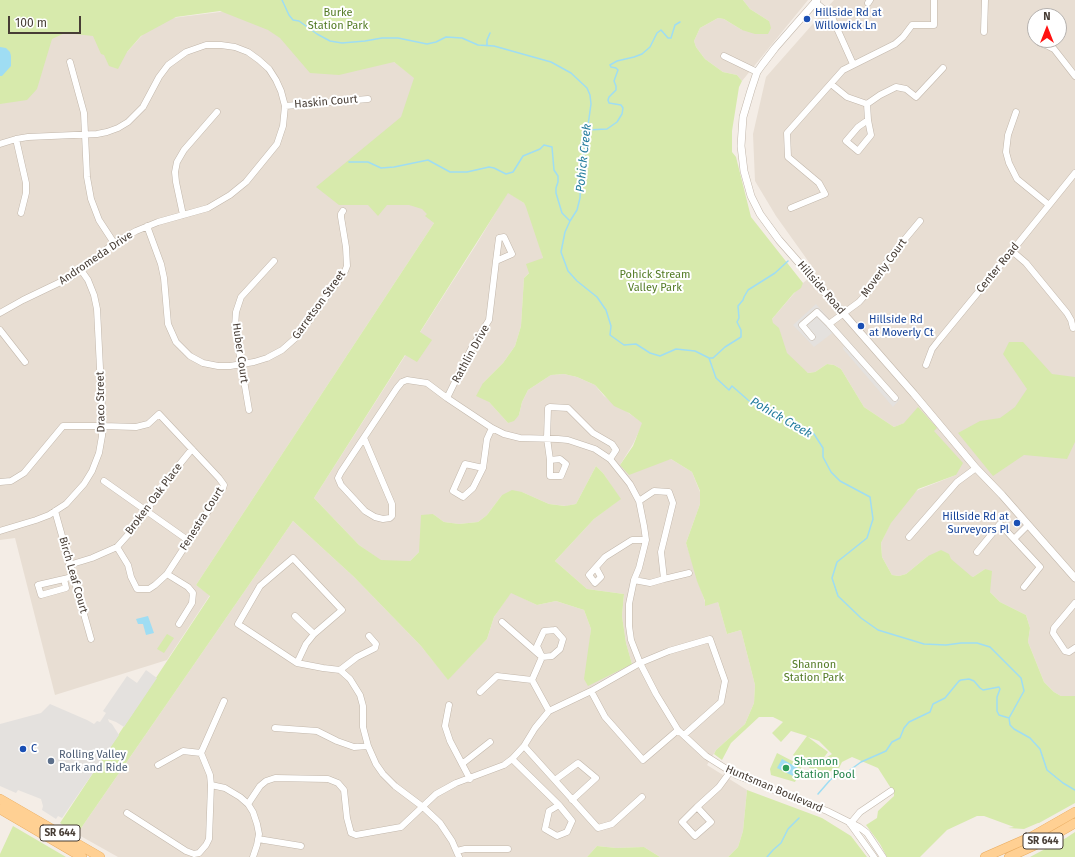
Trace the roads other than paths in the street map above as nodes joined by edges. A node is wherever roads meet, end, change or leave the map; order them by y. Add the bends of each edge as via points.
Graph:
1 (934, 0) edge
2 (985, 0) edge
3 (816, 1) edge
4 (984, 32) dead end
5 (1052, 48) edge
6 (724, 56) dead end
7 (70, 62) dead end
8 (853, 64) junction
9 (943, 68) dead end
10 (757, 72) junction
11 (1075, 76) edge
12 (831, 84) junction
13 (368, 99) dead end
14 (867, 104) junction
15 (285, 106) junction
16 (217, 112) dead end
17 (1016, 112) dead end
18 (868, 120) junction
19 (86, 135) junction
20 (16, 139) junction
21 (0, 144) edge
22 (1074, 175) edge
23 (1048, 205) junction
24 (791, 208) dead end
25 (343, 211) dead end
26 (21, 213) dead end
27 (183, 215) junction
28 (920, 222) dead end
29 (147, 226) junction
30 (114, 243) junction
31 (1012, 251) junction
32 (496, 260) dead end
33 (274, 261) dead end
34 (80, 270) junction
35 (0, 313) edge
36 (844, 313) junction
37 (829, 324) junction
38 (1073, 328) dead end
39 (0, 330) edge
40 (812, 337) dead end
41 (25, 362) dead end
42 (242, 364) junction
43 (926, 365) dead end
44 (447, 398) junction
45 (895, 398) dead end
46 (249, 410) dead end
47 (103, 426) junction
48 (492, 428) junction
49 (364, 438) junction
50 (547, 438) junction
51 (192, 449) junction
52 (610, 459) junction
53 (550, 460) dead end
54 (483, 468) junction
55 (976, 468) junction
56 (104, 481) dead end
57 (0, 482) edge
58 (639, 501) junction
59 (55, 511) junction
60 (147, 511) junction
61 (1028, 524) junction
62 (0, 531) edge
63 (909, 537) dead end
64 (1014, 539) junction
65 (646, 540) junction
66 (189, 541) junction
67 (117, 547) junction
68 (977, 552) dead end
69 (69, 565) junction
70 (596, 568) dead end
71 (689, 573) dead end
72 (166, 574) junction
73 (74, 576) junction
74 (664, 578) junction
75 (1075, 578) edge
76 (64, 579) dead end
77 (634, 580) junction
78 (1024, 587) dead end
79 (1075, 603) edge
80 (294, 616) dead end
81 (502, 622) dead end
82 (179, 624) dead end
83 (314, 634) junction
84 (369, 636) dead end
85 (91, 639) dead end
86 (1075, 648) edge
87 (542, 657) junction
88 (297, 663) junction
89 (640, 663) junction
90 (340, 670) junction
91 (532, 680) junction
92 (591, 691) junction
93 (480, 692) dead end
94 (224, 701) dead end
95 (449, 705) dead end
96 (549, 711) junction
97 (275, 728) dead end
98 (678, 730) junction
99 (684, 736) junction
100 (490, 742) dead end
101 (368, 746) junction
102 (524, 746) junction
103 (201, 753) junction
104 (512, 759) junction
105 (462, 764) junction
106 (158, 765) dead end
107 (730, 772) junction
108 (470, 779) junction
109 (555, 780) junction
110 (211, 785) junction
111 (891, 792) dead end
112 (642, 797) dead end
113 (0, 799) edge
114 (572, 800) junction
115 (248, 804) junction
116 (559, 805) junction
117 (423, 807) junction
118 (697, 807) junction
119 (0, 809) edge
120 (1075, 812) edge
121 (127, 813) dead end
122 (1075, 823) edge
123 (850, 824) junction
124 (258, 839) junction
125 (301, 846) dead end
126 (508, 849) dead end
127 (458, 854) edge
128 (82, 857) edge
129 (100, 857) edge
130 (254, 857) edge
131 (874, 857) edge
132 (883, 857) edge
133 (985, 857) edge
134 (1009, 857) edge

1 - 8 street via 934,25 912,26 895,44
2 - 4 street
3 - 8 street via 831,16
3 - 10 street, Hillside Road
5 - 11 street
6 - 10 street
7 - 19 street via 84,113
8 - 12 street via 843,70
9 - 14 street via 916,97 906,89 896,87
10 - 36 street, Hillside Road via 745,107 741,134 744,172 751,196 772,231
12 - 14 street via 847,97
12 - 24 street via 787,133 788,157 819,183 825,194
13 - 15 street, Haskin Court
14 - 18 street
15 - 19 street, Andromeda Drive via 276,80 260,60 235,47 206,45 186,52 168,65 143,107 128,122 107,132
15 - 27 street, Andromeda Drive via 283,126 277,144 246,182 216,204
16 - 27 street via 184,150 177,162 176,182
17 - 23 street via 1008,135 1006,152 1009,163 1017,179
18 - 18 street via 871,135 858,151 846,141
19 - 20 street, Andromeda Drive
19 - 30 street via 87,177 91,199 99,220
20 - 21 street, Andromeda Drive
20 - 26 street via 26,183
22 - 23 street, Center Road
23 - 31 street, Center Road
25 - 42 street, Garretson Street via 341,217 347,266 343,274 293,341 267,358
27 - 29 street, Andromeda Drive
28 - 36 street, Moverly Court via 890,257 867,293
29 - 30 street, Andromeda Drive
29 - 42 street, Garretson Street via 161,264 168,324 176,342 185,352 203,363 218,366
30 - 34 street, Andromeda Drive
31 - 38 street via 1026,263 1067,313
31 - 43 street, Center Road via 939,340
32 - 44 street, Rathlin Drive via 489,320 472,347
33 - 42 street, Huber Court via 238,303 235,321
34 - 35 street, Andromeda Drive via 62,282
34 - 47 street, Draco Street via 88,280 97,309
36 - 37 street, Moverly Court
36 - 55 street, Hillside Road
37 - 40 street via 818,312 802,325
37 - 45 street
39 - 41 street
42 - 46 street, Huber Court
44 - 48 street, Huntsman Boulevard
44 - 49 street, Huntsman Boulevard via 427,383 407,380 402,382
47 - 51 street, Fenestra Court via 136,427 148,424 159,414
47 - 57 street via 63,426 24,473 11,481
47 - 59 street, Draco Street via 99,453 88,478 76,494
48 - 50 street, Huntsman Boulevard via 520,438
48 - 54 street via 487,439
49 - 49 street via 390,500 392,516 387,520 368,514 339,483 339,475
50 - 52 street, Huntsman Boulevard via 579,443 595,449
50 - 52 street via 549,407 568,408 593,433 615,447
50 - 53 street
51 - 60 street, Broken Oak Place
51 - 66 street, Fenestra Court via 224,484
52 - 58 street, Huntsman Boulevard via 630,484
54 - 54 street via 465,464 453,491 463,497 473,488
55 - 61 street, Hillside Road
55 - 63 street via 957,482
56 - 60 street
58 - 65 street, Huntsman Boulevard
58 - 74 street via 654,491 669,492 673,503 661,552
59 - 62 street, Draco Street
59 - 69 street, Birch Leaf Court
60 - 66 street
60 - 67 street, Broken Oak Place
61 - 64 street
61 - 75 street, Hillside Road
64 - 68 street via 1000,524
64 - 78 street via 1040,567
65 - 70 street via 632,540 605,557
65 - 77 street, Huntsman Boulevard
66 - 72 street, Fenestra Court
67 - 69 street, Broken Oak Place
67 - 72 street, Fenestra Court via 138,589 149,589
69 - 73 street, Birch Leaf Court
71 - 74 street
72 - 82 street via 188,587 193,593 192,603
73 - 76 street
73 - 85 street, Birch Leaf Court
74 - 77 street via 650,583
77 - 89 street, Huntsman Boulevard via 629,604 629,626 631,640
79 - 86 street via 1054,628 1053,633 1065,651 1069,652
80 - 83 street
81 - 87 street
83 - 88 street
83 - 88 street via 342,610 293,558 260,586 238,624
84 - 90 street via 376,644 375,648
87 - 87 street via 537,646 544,631 555,630 563,639 560,649 552,656
87 - 91 street
88 - 90 street
89 - 92 street
89 - 98 street, Huntsman Boulevard
89 - 99 street via 710,639 725,681 721,702
90 - 101 street via 360,695
91 - 93 street via 497,676
91 - 96 street
92 - 96 street
92 - 98 street via 605,717 643,760
94 - 103 street
95 - 105 street via 445,726
96 - 102 street
97 - 101 street via 317,731 354,747
98 - 99 street, Huntsman Boulevard
99 - 107 street, Huntsman Boulevard via 706,756
100 - 105 street
101 - 117 street via 376,764 387,779
102 - 104 street
102 - 109 street
103 - 106 street via 183,751
103 - 110 street via 210,775
104 - 108 street
104 - 116 street
105 - 108 street
107 - 118 street via 719,787
107 - 123 street, Huntsman Boulevard via 827,811
108 - 117 street via 436,794
109 - 114 street
109 - 114 street via 578,763 596,778
110 - 115 street via 225,788
110 - 121 street via 208,839 199,853 186,851
111 - 123 street via 860,812
112 - 114 street via 612,824 598,828
113 - 129 main road, SR 644
115 - 117 street via 260,786 275,778 328,779 338,782 344,790 348,828 356,835 401,827
115 - 124 street via 255,816
116 - 116 street via 572,821 567,832 557,836 546,829 549,811
117 - 127 street via 440,824
118 - 118 street via 682,822 695,836 711,822
119 - 128 main road, SR 644
120 - 133 main road, SR 644 via 1048,829
122 - 134 main road, SR 644
123 - 131 street, Huntsman Boulevard
123 - 132 street, Huntsman Boulevard via 867,833
124 - 125 street
124 - 130 street
126 - 127 street via 465,849

